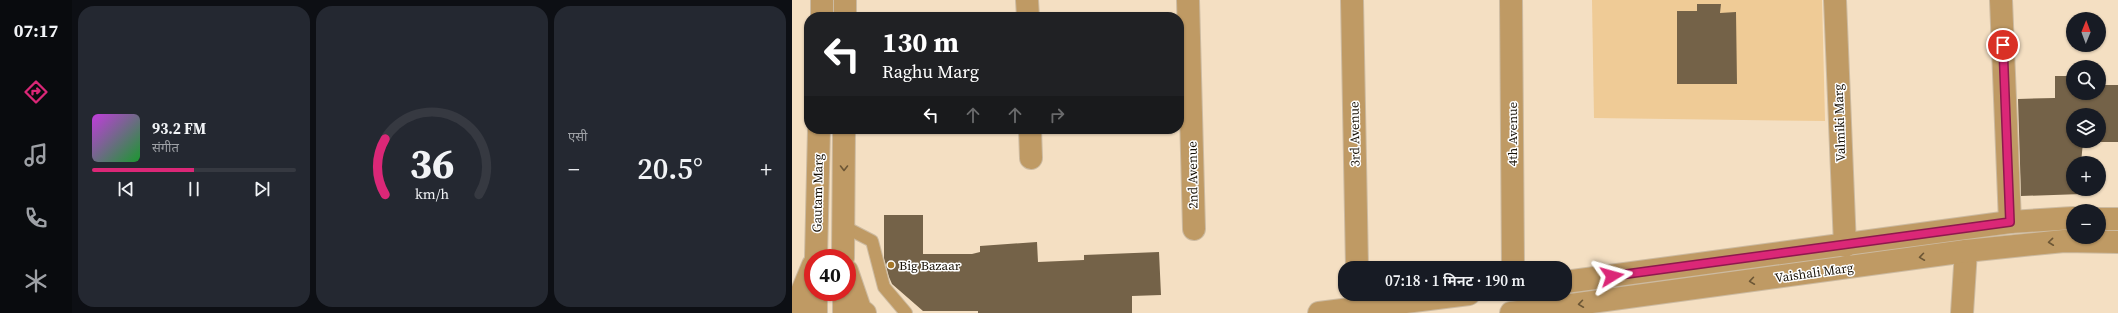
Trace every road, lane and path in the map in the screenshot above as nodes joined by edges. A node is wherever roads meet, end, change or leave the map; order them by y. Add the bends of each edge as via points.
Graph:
1 (822, 0) edge
2 (845, 0) edge
3 (1028, 0) edge
4 (1188, 0) edge
5 (1352, 0) edge
6 (1511, 0) edge
7 (1835, 0) edge
8 (2001, 0) edge
9 (822, 12) edge
10 (845, 12) edge
11 (1028, 12) edge
12 (819, 134) edge
13 (844, 134) edge
14 (1030, 134) edge
15 (1031, 158) dead end
16 (2066, 218) edge
17 (2106, 219) edge
18 (2118, 219) edge
19 (2010, 222) junction
20 (843, 226) junction
21 (1965, 228) junction
22 (1194, 229) dead end
23 (2118, 242) edge
24 (1844, 246) junction
25 (816, 249) edge
26 (843, 249) edge
27 (1966, 251) junction
28 (1357, 261) edge
29 (1513, 261) edge
30 (1846, 268) junction
31 (1572, 281) edge
32 (804, 287) edge
33 (856, 297) edge
34 (816, 301) edge
35 (844, 301) edge
36 (1358, 301) edge
37 (1547, 305) edge
38 (793, 313) edge
39 (816, 313) edge
40 (844, 313) edge
41 (866, 313) edge
42 (906, 313) edge
43 (1318, 313) edge
44 (1511, 313) edge
45 (1962, 313) edge

1 - 9 street
2 - 10 street
3 - 11 street
4 - 22 street, 2nd Avenue
5 - 28 street, 3rd Avenue
6 - 29 street, 4th Avenue
7 - 24 street, Valmiki Marg
8 - 19 street
12 - 25 street, Gautam Marg
13 -> 20 street, Gautam Marg
14 - 15 street
16 - 19 street, Vaishali Marg
17 - 18 street
19 - 21 street, Vaishali Marg
20 - 26 street, Gautam Marg
20 - 42 lane via 872,242 884,287
21 - 24 street, Vaishali Marg
21 - 27 street
23 -> 27 street, Vaishali Marg via 2064,241
24 - 30 street, Valmiki Marg
24 - 31 street, Vaishali Marg
27 -> 30 street, Vaishali Marg
27 - 45 street
30 -> 37 street, Vaishali Marg
32 - 38 street
33 - 41 street via 860,309
34 - 39 street
35 - 40 street
36 - 43 street
37 - 44 street, Vaishali Marg

